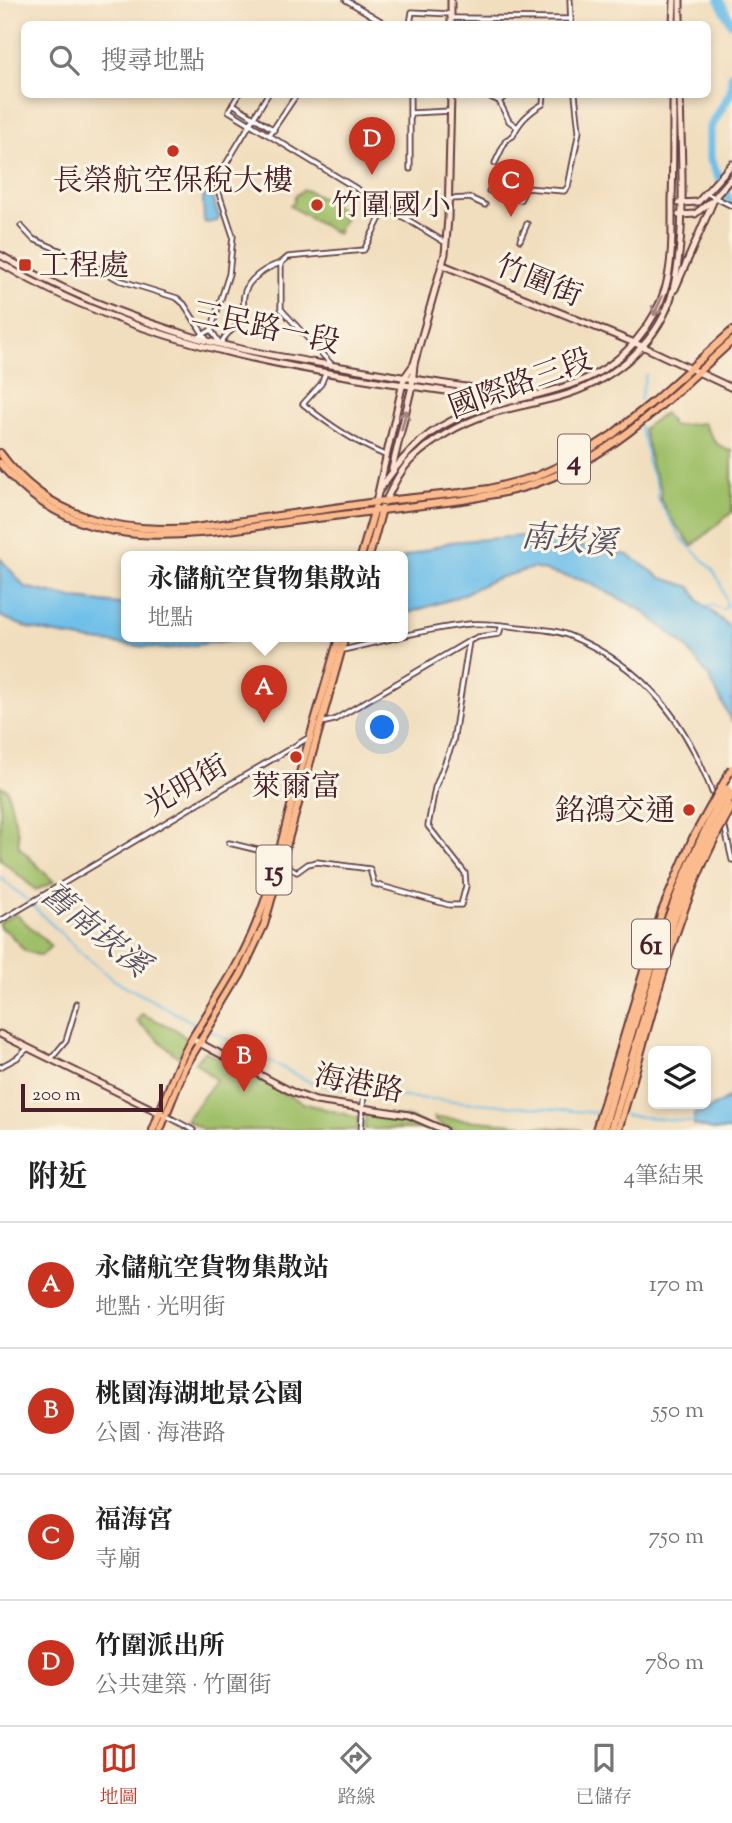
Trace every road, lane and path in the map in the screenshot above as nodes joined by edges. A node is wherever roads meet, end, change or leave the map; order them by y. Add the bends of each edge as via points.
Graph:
1 (346, 0) edge
2 (452, 0) edge
3 (570, 0) edge
4 (674, 0) edge
5 (680, 0) edge
6 (451, 19) edge
7 (381, 21) edge
8 (410, 21) edge
9 (496, 21) edge
10 (571, 21) edge
11 (673, 21) edge
12 (680, 21) edge
13 (237, 98) edge
14 (266, 98) edge
15 (294, 98) edge
16 (410, 98) edge
17 (451, 98) edge
18 (493, 98) edge
19 (503, 98) edge
20 (544, 98) edge
21 (575, 98) edge
22 (673, 98) edge
23 (680, 98) edge
24 (499, 101) junction
25 (233, 104) junction
26 (451, 111) junction
27 (410, 113) junction
28 (254, 117) junction
29 (250, 124) junction
30 (516, 127) junction
31 (274, 130) junction
32 (270, 134) junction
33 (495, 163) dead end
34 (732, 164) edge
35 (410, 169) dead end
36 (732, 177) edge
37 (489, 191) dead end
38 (706, 193) junction
39 (717, 195) junction
40 (449, 199) junction
41 (672, 203) junction
42 (680, 203) junction
43 (485, 205) dead end
44 (386, 206) junction
45 (732, 206) edge
46 (680, 215) junction
47 (672, 216) junction
48 (527, 223) dead end
49 (21, 226) dead end
50 (520, 240) dead end
51 (446, 243) junction
52 (0, 255) edge
53 (0, 263) edge
54 (281, 263) junction
55 (443, 265) junction
56 (673, 292) junction
57 (211, 330) junction
58 (732, 331) edge
59 (203, 338) junction
60 (732, 341) edge
61 (221, 344) junction
62 (638, 345) junction
63 (219, 351) junction
64 (414, 365) junction
65 (333, 366) junction
66 (689, 369) junction
67 (326, 372) junction
68 (697, 372) junction
69 (403, 381) junction
70 (413, 383) junction
71 (732, 388) edge
72 (536, 395) junction
73 (515, 401) junction
74 (535, 403) junction
75 (0, 453) edge
76 (387, 456) junction
77 (0, 464) edge
78 (390, 474) junction
79 (379, 491) junction
80 (376, 502) junction
81 (384, 506) junction
82 (374, 510) junction
83 (364, 551) edge
84 (371, 551) edge
85 (502, 625) junction
86 (408, 635) edge
87 (469, 641) junction
88 (341, 642) edge
89 (342, 642) edge
90 (377, 642) edge
91 (341, 650) junction
92 (321, 723) junction
93 (319, 732) junction
94 (309, 737) junction
95 (732, 768) edge
96 (729, 791) edge
97 (732, 807) edge
98 (229, 843) dead end
99 (278, 855) junction
100 (732, 860) edge
101 (283, 863) junction
102 (0, 920) edge
103 (77, 1004) dead end
104 (212, 1016) junction
105 (0, 1034) edge
106 (197, 1039) junction
107 (28, 1048) junction
108 (51, 1059) junction
109 (0, 1067) edge
110 (365, 1080) dead end
111 (363, 1110) junction
112 (162, 1114) junction
113 (153, 1130) edge
114 (160, 1130) edge
115 (194, 1130) edge
116 (361, 1130) edge
117 (444, 1130) edge
118 (596, 1130) edge
119 (603, 1130) edge
120 (611, 1130) edge
121 (618, 1130) edge

1 - 7 street
2 - 6 street
3 - 10 street
4 - 11 street
5 - 12 street
6 - 8 street via 412,12
6 - 9 street
13 - 25 street
14 - 28 street
15 - 31 street
16 - 27 street
17 - 26 street
18 - 24 street
19 - 24 street
20 - 30 street via 543,104
21 - 37 street via 579,131 569,187 550,192 526,188 520,200
22 - 41 street, 國際路三段
23 - 42 street, 國際路三段
24 - 30 street
25 - 28 street
25 - 29 street via 229,111
26 - 27 street
26 - 40 street
27 - 35 street
28 - 29 street
28 - 31 street
29 - 32 street
29 - 57 street via 216,184 233,236 229,274
30 - 33 street
31 - 32 street
32 - 44 street
34 - 38 street
36 - 39 street
38 - 39 street
38 - 42 street via 695,204
39 - 45 street
39 - 46 street via 699,213
39 - 56 street
40 - 43 street via 470,198
40 - 51 street
41 - 42 street
41 - 47 street, 國際路三段
42 - 46 street, 國際路三段
44 - 51 street
44 - 54 street via 364,250 288,257
46 - 47 street
46 - 56 street, 國際路三段
47 -> 62 street, 國際路三段 via 666,287
48 - 50 street
49 - 59 street via 33,239 119,279 177,298
51 - 55 street
52 - 59 street, 三民路一段 via 132,317
53 - 63 street, 三民路一段 via 130,324
54 - 61 street via 267,267 252,281 244,295 242,318
54 - 65 street via 281,309
55 - 62 street, 竹圍街
55 - 64 street
56 - 62 street, 國際路三段 via 661,318
57 - 59 street
57 - 61 street
58 - 66 main road, 4
59 - 61 street, 三民路一段
60 - 68 main road, 4
61 - 63 street
61 - 65 street, 三民路一段
62 - 66 street, 竹圍街
62 - 72 street, 國際路三段 via 584,380
62 - 74 street, 國際路三段 via 629,359 600,380
63 - 67 street, 三民路一段
64 - 69 street
64 - 70 street
65 - 69 street, 三民路一段
66 - 68 street, 竹圍街
66 - 81 main road, 4 via 612,435 551,471 488,489
67 - 69 street, 三民路一段
67 - 76 street via 303,404 364,446
68 - 71 street, 竹圍街
68 - 81 main road, 4 via 602,451 554,476 499,493
69 - 70 street, 三民路一段
69 - 76 street
70 - 72 street, 三民路一段
70 - 73 street, 三民路一段
78 -> 70 street
72 - 73 street, 國際路三段
73 - 74 street, 三民路一段
73 - 78 street, 國際路三段 via 441,426
74 - 81 street, 國際路三段 via 476,419 434,441 405,466
75 - 80 main road, 4 via 29,485 65,508 94,520 138,529 194,528
76 - 79 street
77 - 82 main road, 4 via 38,500 57,511 97,528 135,535 184,535
78 - 79 street, 國際路三段
78 - 81 street
79 - 80 street
80 - 81 main road, 4
80 - 82 main road
81 - 82 main road, 4
81 - 84 main road
82 - 83 main road
85 - 86 street via 473,624
85 - 87 street via 499,634
85 - 100 street via 570,636 646,683 676,718 706,775
87 - 92 street via 334,720
87 - 101 street via 453,743 435,788 428,826 466,873 461,905 374,884 370,869 317,862 297,872
88 - 94 main road, 15
89 - 91 main road, 15
90 - 91 street
91 - 92 main road, 15
92 - 93 main road, 15
93 - 94 street, 光明街
93 - 101 main road, 15
94 - 99 main road, 15
94 - 102 street, 光明街
95 - 118 main road, 61, bridge via 693,838 662,911
96 - 119 highway, 61, bridge via 704,830 666,919
96 - 120 highway, 61, bridge via 674,918
97 - 121 main road, 61, bridge via 709,852 668,958
98 - 99 street
99 - 104 main road, 15 via 242,960
101 - 104 main road, 15 via 257,942
103 - 108 street via 66,1041
104 - 106 main road, 15
105 - 107 street
106 - 111 street, 海港路 via 295,1093
106 - 112 main road, 15
107 - 108 street
107 - 109 street
108 - 112 street
110 - 111 street
111 - 116 street
111 - 117 street, 海港路 via 409,1115
112 - 113 main road, 15
112 - 114 main road, 15
112 - 115 street

